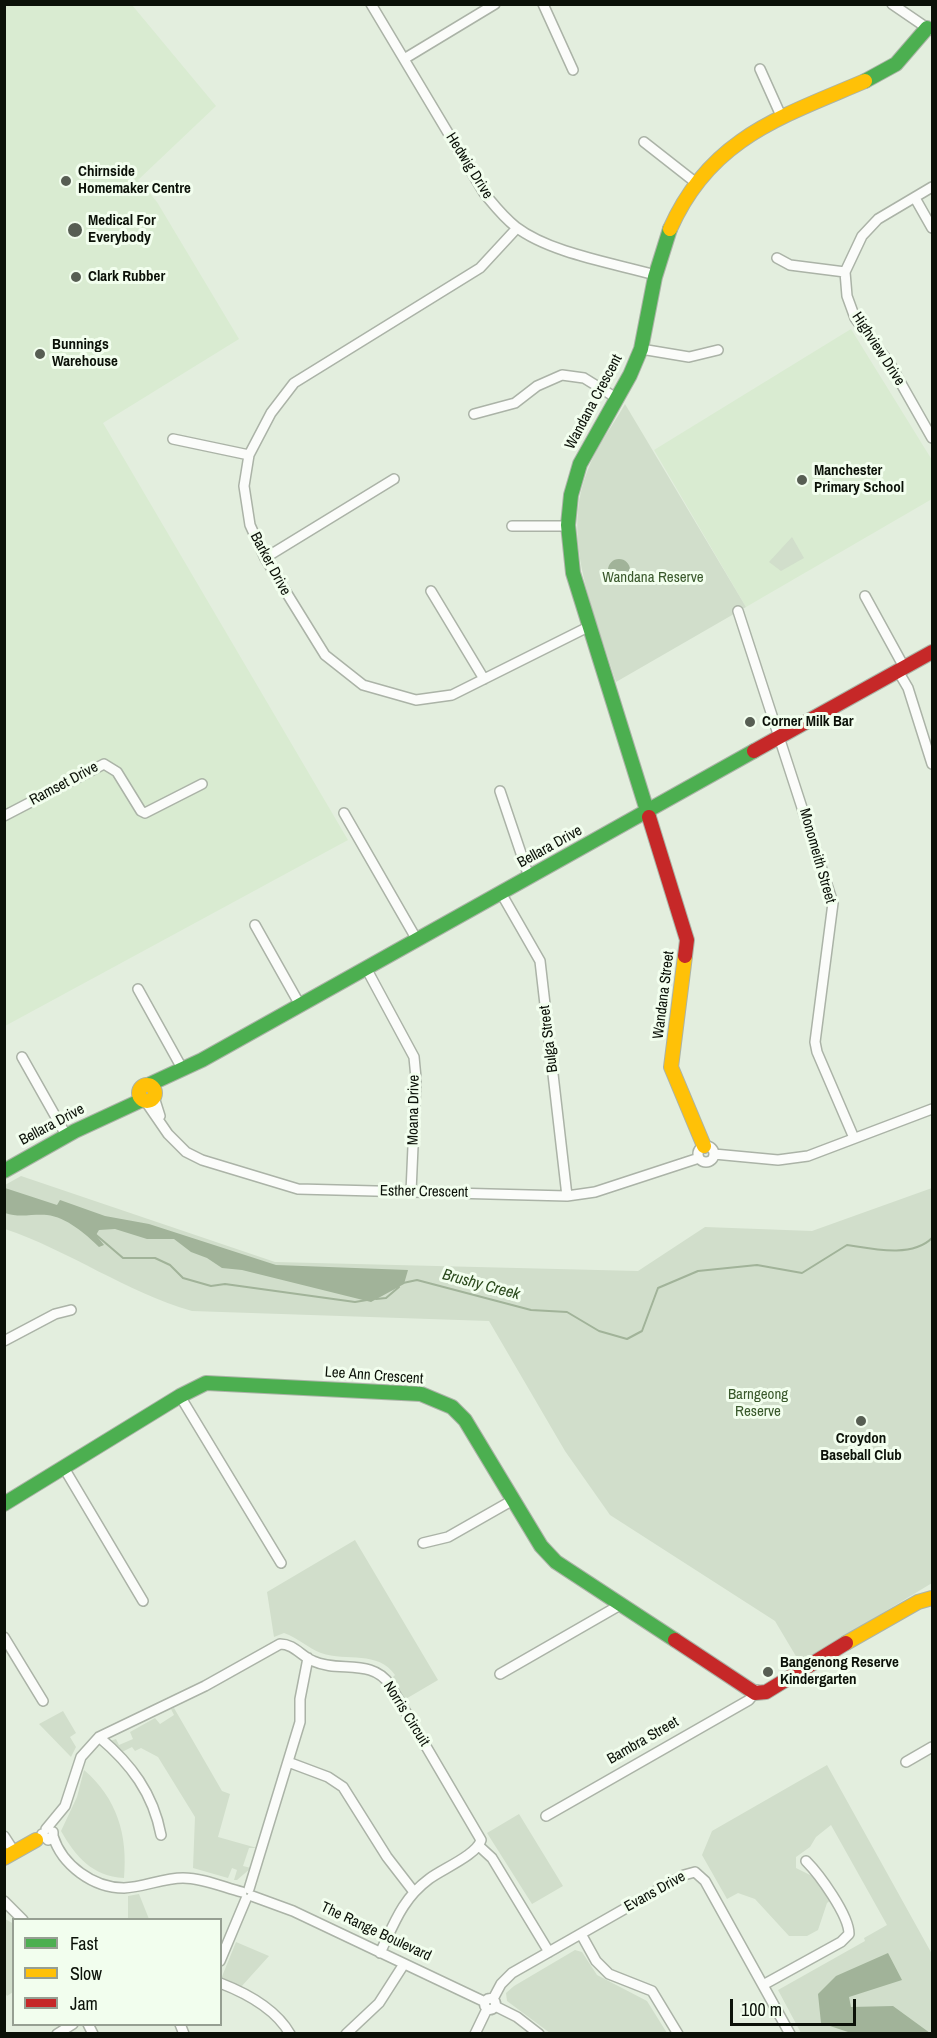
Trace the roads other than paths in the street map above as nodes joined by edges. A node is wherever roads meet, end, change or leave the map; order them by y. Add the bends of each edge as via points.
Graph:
1 (371, 4) edge
2 (495, 4) edge
3 (543, 4) edge
4 (892, 4) edge
5 (930, 29) edge
6 (404, 59) junction
7 (760, 69) dead end
8 (573, 70) dead end
9 (782, 118) junction
10 (644, 142) dead end
11 (695, 182) junction
12 (933, 187) edge
13 (915, 198) junction
14 (517, 228) junction
15 (933, 228) edge
16 (777, 258) dead end
17 (845, 272) junction
18 (655, 275) junction
19 (641, 349) junction
20 (718, 350) dead end
21 (618, 399) junction
22 (474, 414) dead end
23 (933, 438) edge
24 (173, 439) dead end
25 (249, 455) junction
26 (394, 479) dead end
27 (512, 526) dead end
28 (566, 526) junction
29 (265, 558) junction
30 (431, 591) dead end
31 (865, 596) dead end
32 (738, 611) dead end
33 (590, 626) junction
34 (933, 652) edge
35 (901, 669) junction
36 (484, 679) junction
37 (780, 737) junction
38 (933, 764) edge
39 (202, 784) dead end
40 (500, 791) dead end
41 (647, 811) junction
42 (344, 813) dead end
43 (4, 816) edge
44 (529, 877) junction
45 (501, 893) junction
46 (255, 926) dead end
47 (417, 940) junction
48 (366, 968) junction
49 (138, 989) dead end
50 (300, 1005) junction
51 (22, 1057) dead end
52 (183, 1070) junction
53 (147, 1095) junction
54 (933, 1109) edge
55 (66, 1136) junction
56 (854, 1138) junction
57 (706, 1153) junction
58 (4, 1171) edge
59 (411, 1192) junction
60 (567, 1196) junction
61 (71, 1310) dead end
62 (4, 1341) edge
63 (180, 1396) junction
64 (64, 1468) junction
65 (513, 1500) junction
66 (4, 1504) edge
67 (423, 1543) dead end
68 (281, 1563) dead end
69 (933, 1598) edge
70 (143, 1601) dead end
71 (620, 1605) junction
72 (4, 1637) edge
73 (310, 1660) junction
74 (500, 1674) dead end
75 (756, 1691) junction
76 (43, 1701) dead end
77 (99, 1737) junction
78 (933, 1747) edge
79 (906, 1762) dead end
80 (287, 1765) junction
81 (546, 1816) dead end
82 (161, 1835) dead end
83 (4, 1836) edge
84 (48, 1837) junction
85 (479, 1846) junction
86 (10, 1856) edge
87 (806, 1861) dead end
88 (416, 1890) junction
89 (247, 1894) junction
90 (4, 1901) edge
91 (20, 1918) edge
92 (581, 1934) junction
93 (378, 1952) junction
94 (549, 1952) junction
95 (222, 1955) edge
96 (401, 1963) junction
97 (222, 1984) edge
98 (763, 1985) junction
99 (490, 2004) junction
100 (71, 2026) edge
101 (57, 2034) edge
102 (290, 2034) edge
103 (346, 2034) edge
104 (475, 2034) edge
105 (538, 2034) edge
106 (678, 2034) edge
107 (790, 2034) edge

1 - 6 street, Hedwig Drive
2 - 6 street
3 - 8 street
4 - 5 street
5 - 9 street, Wandana Crescent via 890,69
6 - 14 street, Hedwig Drive via 484,193
7 - 9 street
9 - 11 street, Wandana Crescent via 742,139
10 - 11 street
11 - 18 street, Wandana Crescent via 674,219
12 - 13 street
13 - 15 street
13 - 17 street via 878,219 862,236
14 - 18 street, Hedwig Drive via 557,247
14 - 25 street, Barker Drive via 480,268 294,383 271,412
16 - 17 street via 790,265
17 - 23 street, Highview Drive via 847,296 855,318 890,364
18 - 19 street, Wandana Crescent
19 - 20 street via 690,357
19 - 21 street, Wandana Crescent
21 - 22 street via 584,378 562,375 537,386 515,403
21 - 28 street, Wandana Crescent via 579,466
24 - 25 street
25 - 29 street, Barker Drive via 244,486 250,525
26 - 29 street
27 - 28 street
28 - 33 street, Wandana Crescent via 573,573
29 - 36 street, Barker Drive via 325,655 363,685 416,700 452,695
30 - 36 street
31 - 35 street
32 - 37 street, Monomeith Street
33 - 36 street, Barker Drive
33 - 41 street, Wandana Crescent
34 - 35 street, Bellara Drive
35 - 37 street, Bellara Drive
35 - 38 street
37 - 41 street, Bellara Drive
37 - 56 street, Monomeith Street via 833,903 815,1042
39 - 43 street, Ramset Drive via 145,813 117,772 104,764
40 - 44 street
41 - 44 street, Bellara Drive
41 - 57 street, Wandana Street via 687,940 671,1067
42 - 47 street
44 - 45 street, Bellara Drive
45 - 47 street, Bellara Drive
45 - 60 street, Bulga Street via 540,962
46 - 50 street
47 - 48 street, Bellara Drive
48 - 50 street, Bellara Drive
48 - 59 street, Moana Drive via 414,1057
49 - 52 street
50 - 52 street, Bellara Drive
51 - 55 street
52 - 53 street, Bellara Drive
53 - 55 street, Bellara Drive
53 - 59 street, Esther Crescent via 162,1125 178,1146 194,1157 298,1189
54 - 56 street, Esther Crescent
55 - 58 street, Bellara Drive
56 - 57 street, Esther Crescent via 808,1156 778,1160
57 - 60 street, Esther Crescent via 595,1192
59 - 60 street, Esther Crescent
61 - 62 street via 46,1318
63 - 64 street, Lee Ann Crescent
63 - 65 street, Lee Ann Crescent via 214,1382 430,1396 452,1407 465,1420
63 - 68 street
64 - 66 street, Lee Ann Crescent
64 - 70 street
65 - 67 street via 448,1537
65 - 71 street, Lee Ann Crescent via 548,1555
69 - 75 street, Bambra Street via 918,1602 766,1692
71 - 74 street
71 - 75 street, Lee Ann Crescent
72 - 76 street
73 - 77 street, Norris Circuit via 291,1646 280,1644 205,1686
73 - 80 street via 303,1683 300,1722
73 - 85 street, Norris Circuit via 373,1670 386,1678 480,1836
75 - 81 street, Bambra Street via 749,1700
77 - 82 street via 142,1784 155,1809
77 - 84 street, Norris Circuit via 81,1757 65,1806
78 - 79 street
80 - 88 street via 343,1787 399,1872
80 - 89 street
83 - 86 street
84 - 86 street
84 - 89 street, The Range Boulevard via 74,1869 101,1884 122,1888 171,1878 193,1878
85 - 88 street
85 - 94 street via 492,1858
87 - 98 street via 822,1879 847,1923 849,1934 842,1942
88 - 93 street
89 - 93 street, The Range Boulevard via 280,1905
89 - 95 street
90 - 91 street
92 - 94 street, Evans Drive
92 - 98 street, Evans Drive via 695,1872 705,1881
92 - 106 street via 596,1961 609,1974 652,1991
93 - 96 street, The Range Boulevard
94 - 99 street, Evans Drive via 506,1979
96 - 99 street, The Range Boulevard
96 - 103 street via 379,2003
97 - 102 street via 244,1993 269,2011
98 - 107 street, Evans Drive
99 - 104 street
99 - 105 street, The Range Boulevard via 517,2017
100 - 101 street

